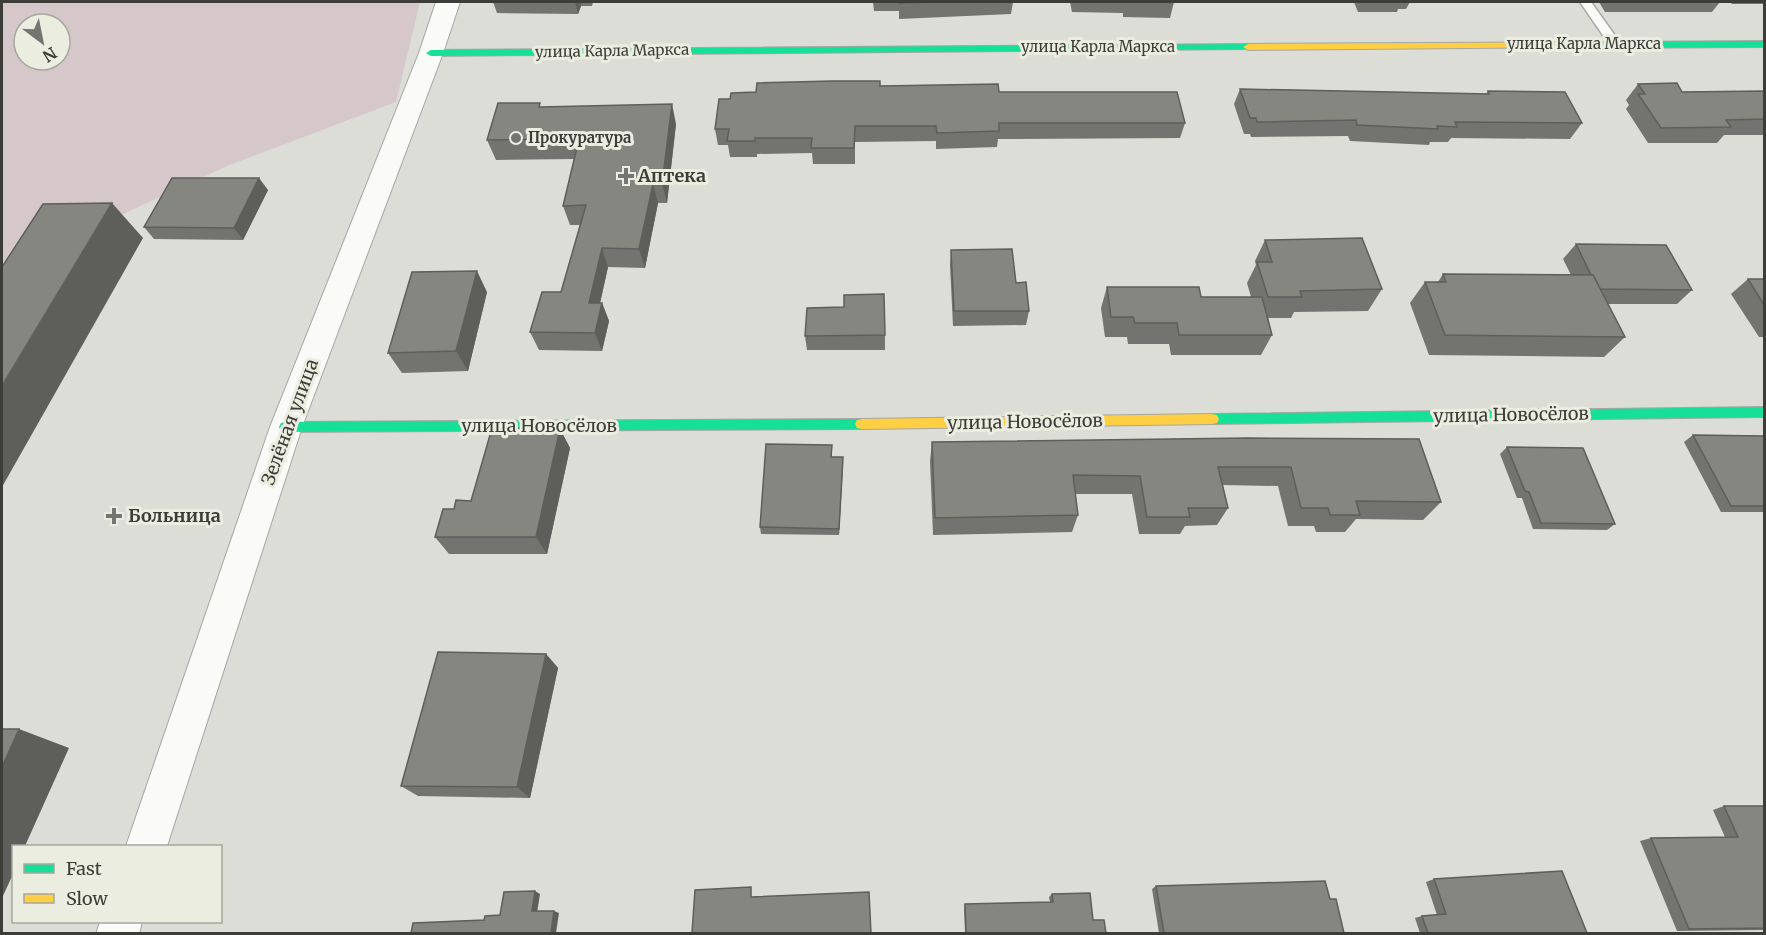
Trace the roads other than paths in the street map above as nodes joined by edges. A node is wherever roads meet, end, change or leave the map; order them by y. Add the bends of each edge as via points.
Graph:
1 (448, 2) edge
2 (1586, 2) edge
3 (1615, 44) junction
4 (1764, 44) edge
5 (431, 53) junction
6 (1764, 412) edge
7 (286, 426) junction
8 (146, 845) edge

1 - 5 street, Зелёная улица
2 - 3 lane
3 - 4 street, улица Карла Маркса
3 - 5 street, улица Карла Маркса
5 - 7 street, Зелёная улица
6 - 7 street, улица Новосёлов via 752,425
7 - 8 street, Зелёная улица

